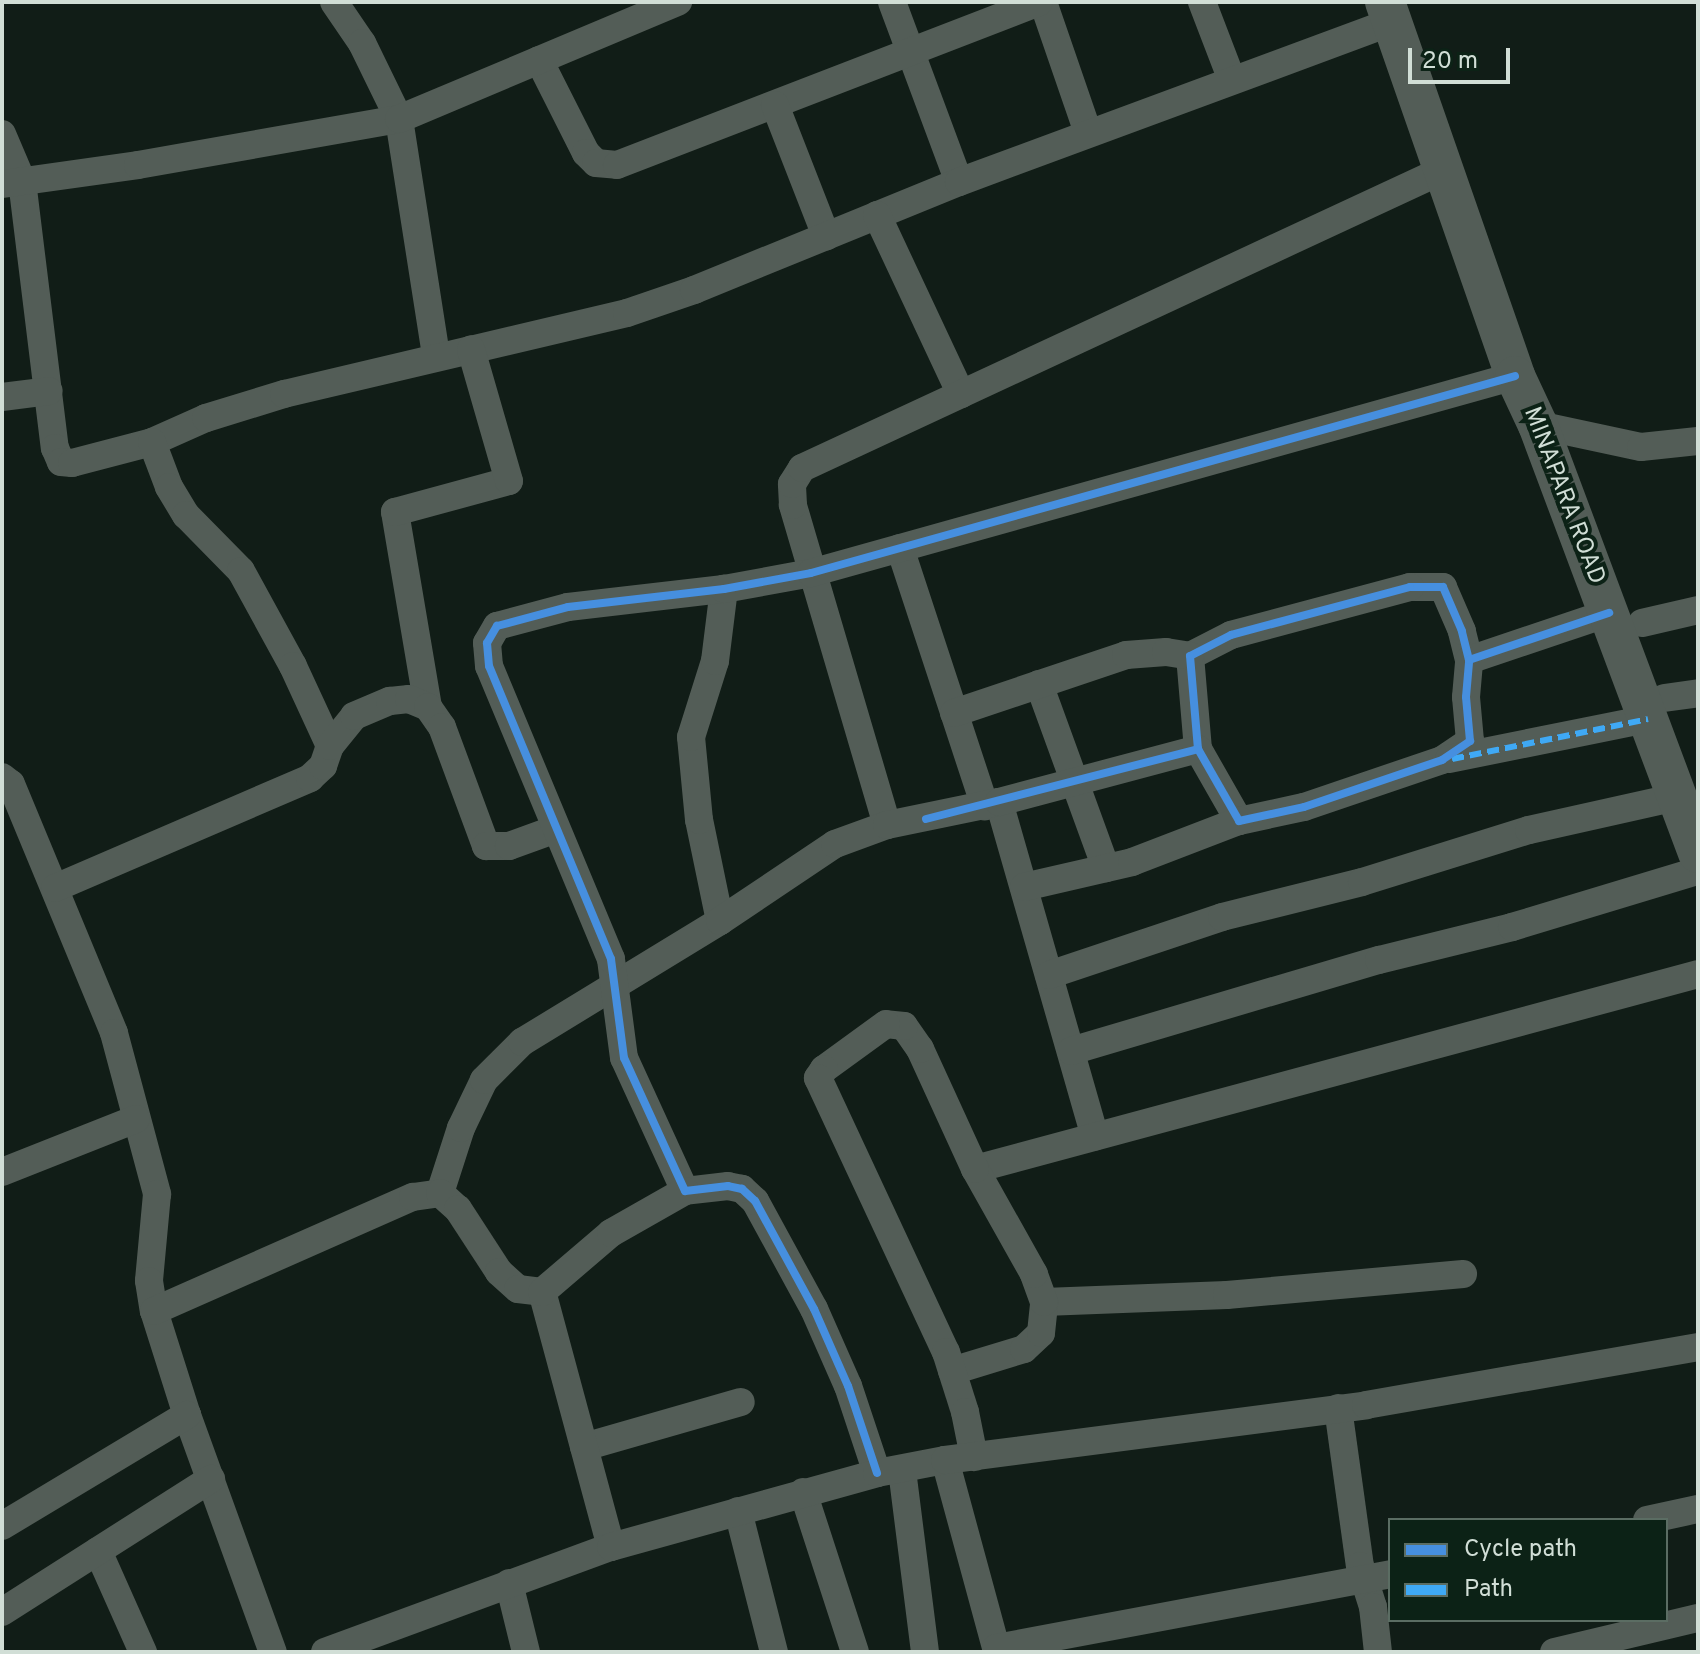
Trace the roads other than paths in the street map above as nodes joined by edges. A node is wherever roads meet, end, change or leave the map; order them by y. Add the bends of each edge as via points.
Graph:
1 (334, 2) edge
2 (678, 2) edge
3 (892, 2) edge
4 (1041, 2) edge
5 (1202, 2) edge
6 (1388, 12) edge
7 (909, 52) junction
8 (539, 60) junction
9 (1232, 80) junction
10 (775, 105) junction
11 (399, 119) junction
12 (1088, 133) junction
13 (2, 134) edge
14 (1443, 170) junction
15 (12, 182) edge
16 (959, 182) junction
17 (877, 215) junction
18 (826, 236) junction
19 (471, 349) junction
20 (436, 355) junction
21 (1515, 376) junction
22 (49, 391) junction
23 (961, 394) junction
24 (2, 397) edge
25 (1538, 425) junction
26 (1698, 441) edge
27 (152, 442) junction
28 (900, 548) junction
29 (811, 573) junction
30 (724, 589) junction
31 (1698, 610) edge
32 (1625, 618) junction
33 (1190, 656) junction
34 (1469, 660) junction
35 (1039, 684) junction
36 (1698, 693) edge
37 (428, 707) junction
38 (1656, 708) junction
39 (954, 713) junction
40 (330, 746) junction
41 (1198, 749) junction
42 (1442, 760) junction
43 (2, 777) edge
44 (1077, 782) junction
45 (1677, 797) junction
46 (992, 804) junction
47 (1239, 821) junction
48 (887, 825) junction
49 (556, 829) junction
50 (1698, 853) edge
51 (1106, 868) junction
52 (1698, 871) edge
53 (1024, 887) junction
54 (55, 888) junction
55 (720, 921) junction
56 (1698, 974) edge
57 (1049, 975) junction
58 (616, 984) junction
59 (1071, 1051) junction
60 (136, 1119) junction
61 (1095, 1136) junction
62 (975, 1169) junction
63 (2, 1172) edge
64 (685, 1191) junction
65 (440, 1193) junction
66 (1463, 1274) dead end
67 (542, 1292) junction
68 (1044, 1302) junction
69 (154, 1311) junction
70 (1698, 1347) edge
71 (952, 1371) junction
72 (741, 1402) dead end
73 (1338, 1408) junction
74 (187, 1415) junction
75 (584, 1447) junction
76 (974, 1457) junction
77 (945, 1460) junction
78 (889, 1471) junction
79 (211, 1479) junction
80 (803, 1492) junction
81 (1698, 1509) edge
82 (738, 1511) junction
83 (1656, 1518) edge
84 (2, 1526) edge
85 (611, 1547) junction
86 (98, 1551) junction
87 (1376, 1577) edge
88 (509, 1583) junction
89 (2, 1612) edge
90 (1698, 1618) edge
91 (1066, 1643) edge
92 (996, 1650) edge
93 (274, 1651) edge
94 (143, 1652) edge
95 (325, 1652) edge
96 (526, 1652) edge
97 (774, 1652) edge
98 (855, 1652) edge
99 (925, 1652) edge
100 (1378, 1652) edge
101 (1554, 1652) edge

1 - 11 street via 362,43
2 - 8 street
3 - 7 street
4 - 7 street
4 - 12 street
5 - 9 street
6 - 9 street
6 - 14 street, MINAPARA ROAD
7 - 10 street
7 - 16 street
8 - 10 street via 596,163 638,159
8 - 11 street
9 - 12 street
10 - 18 street
11 - 15 street
11 - 20 street
12 - 16 street
13 - 15 street
14 - 21 street, MINAPARA ROAD
14 - 23 street
15 - 22 street
16 - 17 street
17 - 18 street
17 - 23 street
18 - 19 street via 627,313
19 - 20 street
19 - 37 street via 509,481 395,512
20 - 27 street via 284,394 206,418
21 - 25 street, MINAPARA ROAD
21 - 28 street
22 - 24 street
22 - 27 street via 61,462
23 - 29 street via 802,468 792,484 793,505
25 - 26 street via 1641,447
25 - 32 street, MINAPARA ROAD
27 - 40 street via 186,515 241,571 254,593
28 - 29 street
28 - 39 street
29 - 30 street
29 - 48 street
30 - 49 street via 568,607 497,626 487,643 489,666
30 - 55 street via 715,661 691,737 699,820
31 - 32 street
32 - 34 street
32 - 38 street, MINAPARA ROAD
33 - 34 street via 1231,635 1410,587 1443,587
33 - 35 street via 1126,655
33 - 41 street
34 - 42 street via 1470,741
35 - 39 street
35 - 44 street
36 - 38 street
37 - 40 street via 409,699 390,701 354,716
37 - 49 street via 442,727 486,846 509,846
38 - 42 street via 1492,753
38 - 45 street, MINAPARA ROAD
39 - 46 street
40 - 54 street via 323,766 310,778
41 - 44 street
41 - 47 street
42 - 47 street via 1304,807
43 - 54 street via 11,784
44 - 46 street
44 - 51 street
45 - 50 street, MINAPARA ROAD
45 - 57 street via 1529,830 1362,882 1222,917
46 - 48 street
46 - 53 street
47 - 51 street via 1178,847
48 - 55 street via 835,844
49 - 58 street via 611,959
51 - 53 street
52 - 59 street
53 - 57 street
54 - 60 street via 114,1033
55 - 58 street
56 - 61 street
57 - 59 street
58 - 64 street via 624,1058
58 - 65 street via 522,1042 484,1080 461,1128
59 - 61 street
60 - 63 street
60 - 69 street via 157,1194 149,1281
61 - 62 street
62 - 68 street via 1034,1274
62 - 71 street via 920,1049 904,1026 886,1024 820,1073 820,1084
64 - 67 street via 611,1233
64 - 78 street via 728,1186 742,1189 755,1201 814,1309
65 - 67 street via 458,1209 499,1272 518,1289
65 - 69 street via 413,1197
66 - 68 street via 1227,1295
67 - 75 street
68 - 71 street via 1041,1333 1024,1349
69 - 74 street
70 - 73 street
71 - 76 street
72 - 75 street
73 - 76 street
73 - 87 street
74 - 79 street
74 - 84 street
75 - 85 street
76 - 77 street
77 - 78 street
77 - 92 street
78 - 80 street
78 - 99 street
79 - 86 street
79 - 93 street
80 - 82 street
80 - 98 street
81 - 83 street
82 - 85 street
82 - 97 street
85 - 88 street
86 - 89 street
86 - 94 street
87 - 91 street
87 - 100 street
88 - 95 street
88 - 96 street
90 - 101 street
91 - 92 street

